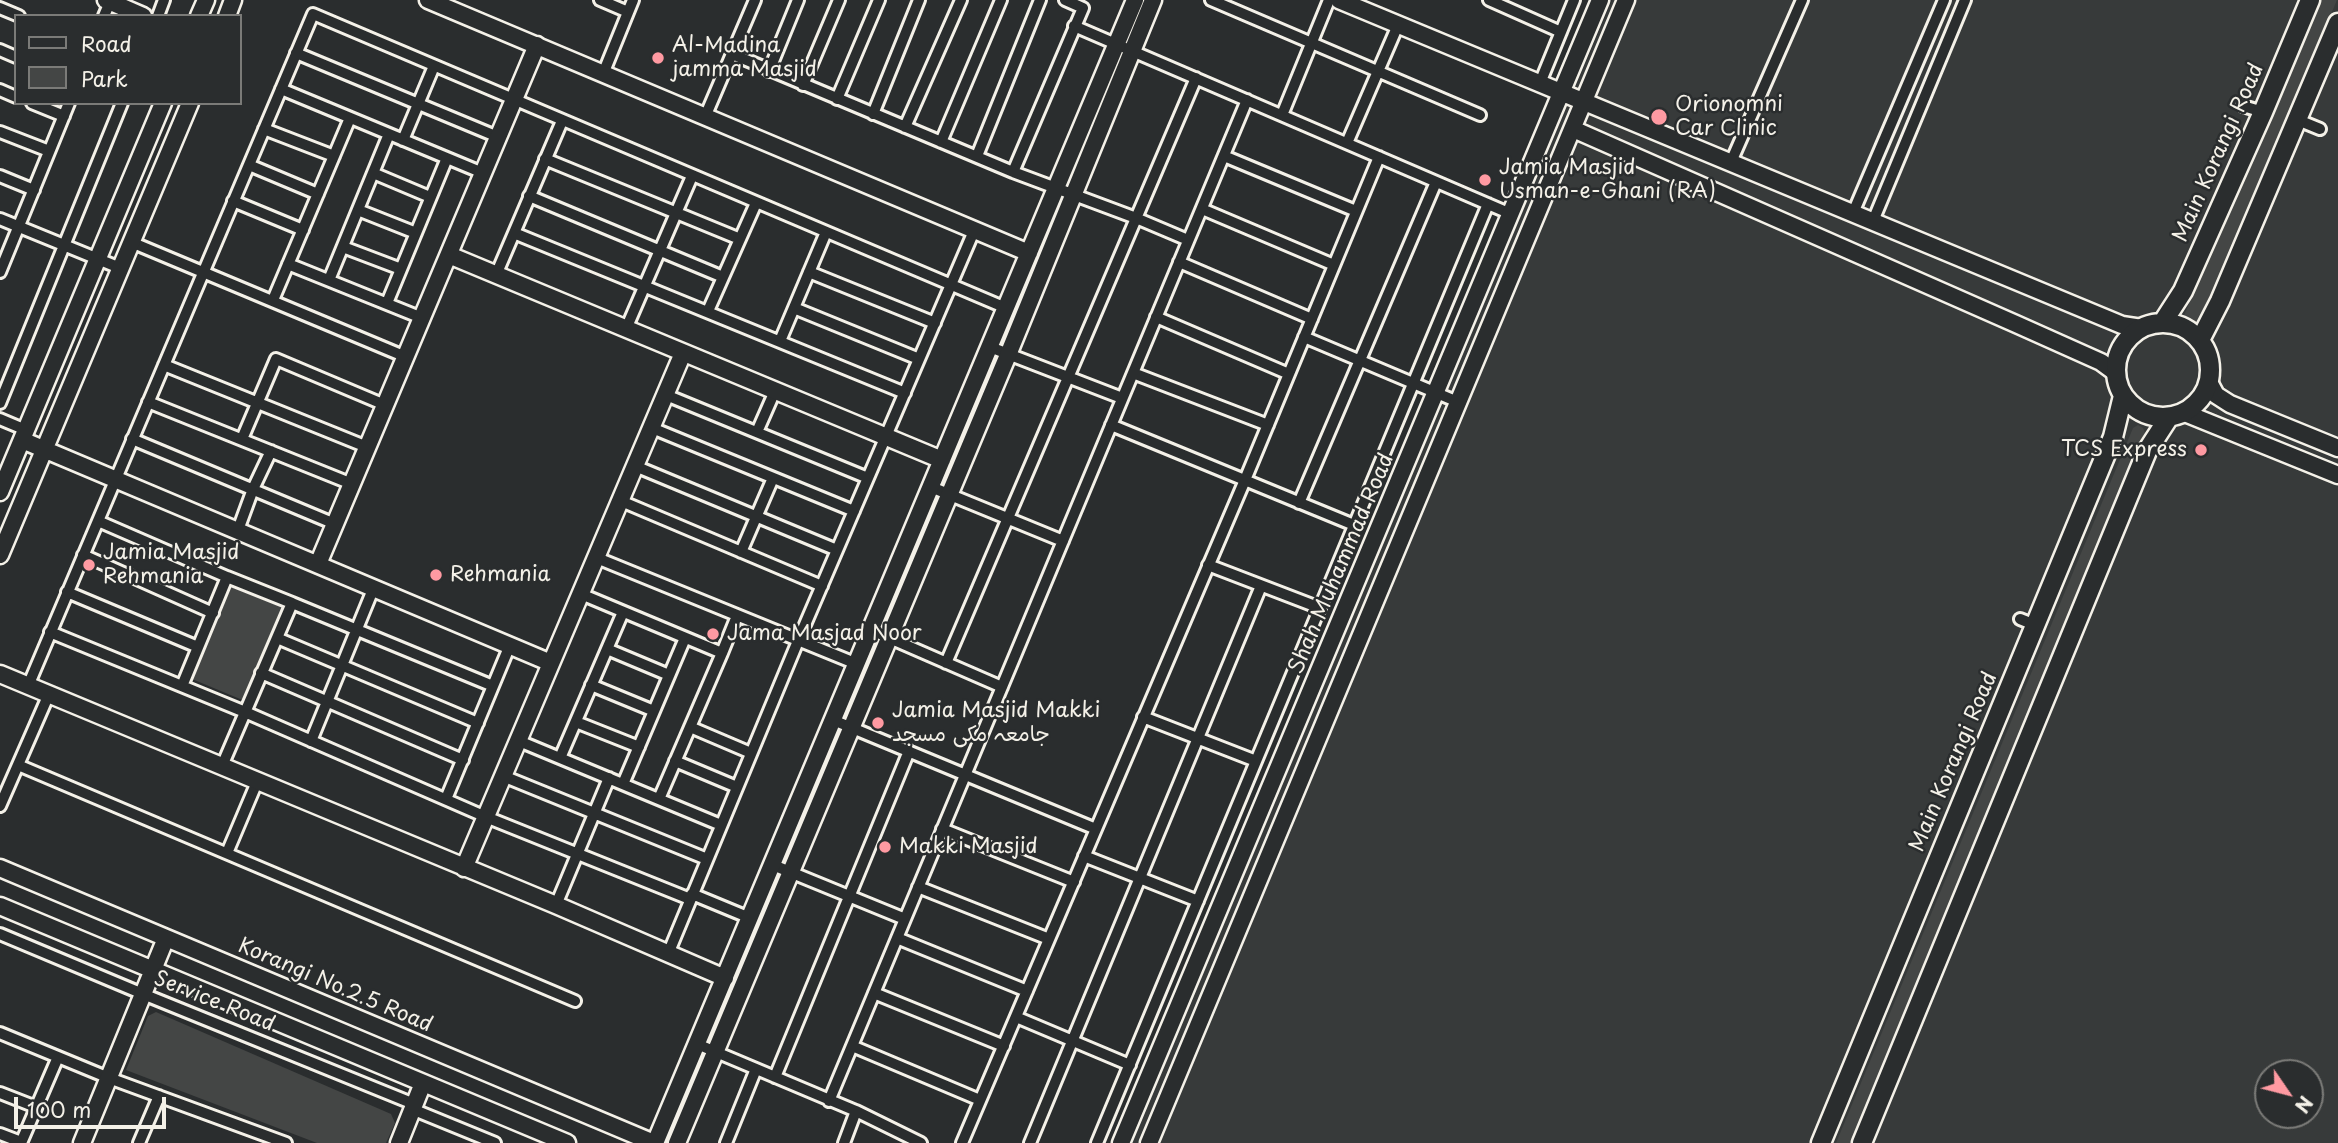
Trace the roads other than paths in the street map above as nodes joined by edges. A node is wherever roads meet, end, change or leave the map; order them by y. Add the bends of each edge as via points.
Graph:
1 (428, 0) edge
2 (600, 0) edge
3 (633, 0) edge
4 (755, 0) edge
5 (798, 0) edge
6 (839, 0) edge
7 (879, 0) edge
8 (919, 0) edge
9 (961, 0) edge
10 (1001, 0) edge
11 (1040, 0) edge
12 (1065, 0) edge
13 (1135, 0) edge
14 (1153, 0) edge
15 (1211, 0) edge
16 (1329, 0) edge
17 (1339, 0) edge
18 (1489, 0) edge
19 (1521, 0) edge
20 (1574, 0) edge
21 (1600, 0) edge
22 (1626, 0) edge
23 (1802, 0) edge
24 (1944, 0) edge
25 (1965, 0) edge
26 (2310, 0) edge
27 (1085, 4) edge
28 (107, 6) edge
29 (628, 12) junction
30 (1516, 12) junction
31 (136, 14) edge
32 (2338, 23) edge
33 (1398, 25) junction
34 (1074, 26) junction
35 (1561, 32) junction
36 (1311, 42) junction
37 (537, 45) junction
38 (1124, 47) junction
39 (296, 53) junction
40 (732, 54) junction
41 (434, 66) junction
42 (769, 71) junction
43 (1378, 71) junction
44 (603, 74) junction
45 (1196, 78) junction
46 (1540, 83) junction
47 (803, 85) junction
48 (281, 89) junction
49 (1563, 92) junction
50 (836, 99) junction
51 (514, 100) junction
52 (1247, 100) junction
53 (1585, 102) junction
54 (1900, 102) junction
55 (418, 104) junction
56 (37, 105) edge
57 (68, 105) edge
58 (121, 105) edge
59 (162, 105) edge
60 (189, 105) edge
61 (2243, 106) dead end
62 (1920, 110) junction
63 (2263, 113) junction
64 (873, 114) junction
65 (1282, 115) junction
66 (1480, 115) dead end
67 (64, 116) junction
68 (705, 117) junction
69 (350, 118) junction
70 (2298, 120) junction
71 (562, 121) junction
72 (905, 127) junction
73 (264, 129) junction
74 (1573, 129) junction
75 (2320, 129) dead end
76 (0, 132) edge
77 (389, 134) junction
78 (498, 137) junction
79 (403, 140) junction
80 (941, 142) junction
81 (1347, 143) junction
82 (49, 151) junction
83 (334, 156) junction
84 (976, 156) junction
85 (1224, 156) junction
86 (1379, 157) junction
87 (447, 158) junction
88 (545, 159) junction
89 (1731, 162) junction
90 (249, 165) junction
91 (1013, 172) junction
92 (373, 173) junction
93 (483, 173) junction
94 (0, 176) edge
95 (692, 176) junction
96 (1436, 182) junction
97 (1057, 189) junction
98 (34, 190) junction
99 (318, 194) junction
100 (1073, 195) junction
101 (529, 196) junction
102 (430, 197) junction
103 (233, 201) junction
104 (756, 203) junction
105 (1488, 204) junction
106 (1202, 209) junction
107 (358, 210) junction
108 (1356, 211) junction
109 (676, 213) junction
110 (1853, 213) junction
111 (1511, 214) junction
112 (1136, 218) junction
113 (0, 219) edge
114 (1873, 221) junction
115 (19, 227) junction
116 (303, 230) junction
117 (974, 231) junction
118 (826, 232) junction
119 (415, 233) junction
120 (514, 233) junction
121 (740, 239) junction
122 (1188, 240) junction
123 (131, 242) junction
124 (64, 246) junction
125 (343, 247) junction
126 (660, 250) junction
127 (1029, 253) junction
128 (449, 255) junction
129 (98, 260) junction
130 (1180, 262) junction
131 (288, 264) junction
132 (1334, 265) junction
133 (1, 268) edge
134 (120, 268) junction
135 (401, 269) junction
136 (204, 271) junction
137 (809, 272) junction
138 (496, 275) junction
139 (723, 277) junction
140 (329, 280) junction
141 (645, 285) junction
142 (951, 285) junction
143 (272, 300) junction
144 (387, 303) junction
145 (794, 308) junction
146 (1006, 308) junction
147 (708, 312) junction
148 (1156, 317) junction
149 (422, 318) junction
150 (1312, 319) junction
151 (2163, 322) junction
152 (934, 323) junction
153 (2142, 328) junction
154 (626, 329) junction
155 (1304, 337) junction
156 (2200, 340) junction
157 (780, 341) junction
158 (990, 348) junction
159 (684, 353) junction
160 (1008, 355) junction
161 (406, 357) junction
162 (919, 359) junction
163 (1360, 360) junction
164 (164, 365) junction
165 (1133, 373) junction
166 (2116, 373) junction
167 (1289, 374) junction
168 (1069, 378) junction
169 (2209, 382) junction
170 (1413, 383) junction
171 (775, 391) junction
172 (905, 393) junction
173 (1436, 393) junction
174 (666, 395) junction
175 (2123, 396) junction
176 (1122, 398) junction
177 (148, 402) junction
178 (1458, 402) junction
179 (0, 403) edge
180 (257, 403) junction
181 (386, 405) junction
182 (2177, 415) junction
183 (0, 419) edge
184 (1111, 425) junction
185 (1268, 425) junction
186 (652, 428) junction
187 (757, 432) junction
188 (24, 435) junction
189 (886, 437) junction
190 (132, 439) junction
191 (242, 439) junction
192 (368, 447) junction
193 (2338, 448) edge
194 (44, 449) junction
195 (271, 451) junction
196 (942, 460) junction
197 (635, 466) junction
198 (2338, 475) edge
199 (773, 478) junction
200 (868, 478) junction
201 (116, 479) junction
202 (1245, 480) junction
203 (352, 484) junction
204 (931, 487) junction
205 (253, 489) junction
206 (0, 492) edge
207 (949, 494) junction
208 (621, 501) junction
209 (1299, 503) junction
210 (854, 511) junction
211 (756, 518) junction
212 (1009, 519) junction
213 (98, 521) junction
214 (335, 524) junction
215 (1354, 526) junction
216 (238, 530) junction
217 (1063, 541) junction
218 (837, 550) junction
219 (741, 552) junction
220 (0, 555) edge
221 (83, 555) junction
222 (597, 558) junction
223 (318, 564) junction
224 (1208, 565) junction
225 (227, 577) junction
226 (822, 586) junction
227 (1261, 586) junction
228 (374, 587) junction
229 (67, 592) junction
230 (581, 594) junction
231 (292, 603) junction
232 (1320, 608) junction
233 (623, 612) junction
234 (213, 613) junction
235 (737, 616) junction
236 (357, 630) junction
237 (871, 630) junction
238 (50, 632) junction
239 (277, 638) junction
240 (685, 638) junction
241 (888, 638) junction
242 (798, 641) junction
243 (510, 645) junction
244 (198, 647) junction
245 (607, 649) junction
246 (722, 653) junction
247 (551, 663) junction
248 (946, 663) junction
249 (857, 664) junction
250 (342, 666) junction
251 (261, 673) junction
252 (0, 674) edge
253 (669, 675) junction
254 (27, 685) junction
255 (591, 685) junction
256 (182, 686) junction
257 (493, 686) junction
258 (1002, 687) junction
259 (49, 694) junction
260 (327, 702) junction
261 (245, 712) junction
262 (654, 712) junction
263 (1143, 717) junction
264 (833, 720) junction
265 (576, 722) junction
266 (478, 723) junction
267 (690, 727) junction
268 (851, 727) junction
269 (1198, 738) junction
270 (312, 741) junction
271 (519, 741) junction
272 (639, 747) junction
273 (909, 751) junction
274 (751, 753) junction
275 (1284, 756) junction
276 (560, 758) junction
277 (463, 760) junction
278 (675, 761) junction
279 (1256, 761) junction
280 (18, 765) junction
281 (1307, 765) junction
282 (222, 766) junction
283 (965, 775) junction
284 (503, 776) junction
285 (609, 778) junction
286 (257, 782) junction
287 (623, 784) junction
288 (737, 787) junction
289 (446, 799) junction
290 (659, 799) junction
291 (0, 806) edge
292 (594, 813) junction
293 (486, 817) junction
294 (721, 825) junction
295 (1096, 829) junction
296 (942, 830) junction
297 (227, 853) junction
298 (577, 853) junction
299 (1084, 856) junction
300 (707, 859) junction
301 (772, 865) junction
302 (0, 868) edge
303 (464, 869) junction
304 (792, 872) junction
305 (1139, 878) junction
306 (1074, 882) junction
307 (918, 887) junction
308 (849, 896) junction
309 (691, 897) junction
310 (1198, 901) junction
311 (556, 905) junction
312 (0, 906) edge
313 (750, 918) junction
314 (905, 919) junction
315 (0, 934) edge
316 (166, 938) junction
317 (897, 938) junction
318 (1049, 939) junction
319 (668, 954) junction
320 (153, 971) junction
321 (725, 978) junction
322 (1027, 991) junction
323 (874, 993) junction
324 (143, 994) junction
325 (575, 1001) dead end
326 (1016, 1017) junction
327 (0, 1032) edge
328 (1072, 1040) junction
329 (697, 1044) junction
330 (852, 1046) junction
331 (1004, 1046) junction
332 (715, 1052) junction
333 (58, 1057) junction
334 (1129, 1065) junction
335 (756, 1069) junction
336 (775, 1077) junction
337 (109, 1078) junction
338 (423, 1083) junction
339 (0, 1093) edge
340 (159, 1096) junction
341 (980, 1100) junction
342 (829, 1101) junction
343 (413, 1106) junction
344 (36, 1107) junction
345 (856, 1111) junction
346 (0, 1134) edge
347 (467, 1138) edge
348 (263, 1139) edge
349 (21, 1143) edge
350 (82, 1143) edge
351 (141, 1143) edge
352 (286, 1143) edge
353 (399, 1143) edge
354 (495, 1143) edge
355 (567, 1143) edge
356 (655, 1143) edge
357 (677, 1143) edge
358 (726, 1143) edge
359 (844, 1143) edge
360 (921, 1143) edge
361 (962, 1143) edge
362 (1030, 1143) edge
363 (1097, 1143) edge
364 (1121, 1143) edge
365 (1149, 1143) edge
366 (1821, 1143) edge
367 (1862, 1143) edge

1 - 37 street
2 - 29 street
3 - 29 street
4 - 40 street
5 - 42 street
6 - 47 street
7 - 50 street
8 - 64 street
9 - 72 street
10 - 80 street
11 - 84 street
12 - 27 street
13 - 38 street
14 - 38 street
15 - 36 street
16 - 36 street
17 - 33 street
18 - 30 street
19 - 30 street
20 - 35 street
21 - 49 street, Shah Muhammad Road
22 - 53 street, Shah Muhammad Road
23 - 89 street
24 - 54 street
25 - 62 street
26 - 63 main road, Main Korangi Road
27 - 34 street
28 - 31 street
29 - 44 street
30 - 35 street
32 - 70 main road
33 - 43 street
33 - 46 street
34 - 38 street
34 - 91 street
35 - 46 street
36 - 43 street
36 - 65 street
37 - 44 street
37 - 51 street
38 - 45 street
38 - 97 street
38 - 100 street
39 - 41 street via 313,14
39 - 48 street
39 - 55 street
40 - 42 street
40 - 68 street
41 - 51 street
41 - 55 street
42 - 47 street
43 - 66 street
43 - 81 street
44 - 68 street
45 - 52 street
45 - 112 street
46 - 49 street
47 - 50 street
48 - 69 street
48 - 73 street
49 - 53 street
49 - 74 street
49 - 111 street, Shah Muhammad Road
50 - 64 street
51 - 71 street
51 - 78 street
52 - 65 street
52 - 85 street
53 - 74 street, Shah Muhammad Road
53 - 89 street
54 - 62 street
54 - 110 street
55 - 78 street
55 - 79 street
56 - 67 street
57 - 67 street
58 - 124 street
59 - 129 street
60 - 123 street
61 - 63 street
62 - 114 street
63 - 151 main road, Main Korangi Road via 2183,291
64 - 72 street
65 - 81 street
67 - 82 street
68 - 117 street
69 - 77 street
69 - 83 street
70 - 75 street
70 - 156 main road
71 - 88 street
71 - 95 street
72 - 80 street
73 - 83 street
73 - 90 street
74 - 166 street via 2040,334
74 - 178 street, Shah Muhammad Road
76 - 82 street
77 - 79 street
77 - 92 street
78 - 93 street
79 - 87 street
80 - 84 street
81 - 86 street
82 - 98 street
83 - 99 street
84 - 91 street
85 - 106 street
85 - 108 street
86 - 96 street
86 - 108 street
87 - 93 street
87 - 102 street
88 - 101 street
88 - 109 street
89 - 110 street
90 - 99 street
90 - 103 street
91 - 97 street
92 - 102 street
92 - 107 street
93 - 128 street
94 - 98 street
95 - 104 street
95 - 109 street
96 - 105 street
96 - 163 street
97 - 100 street
97 - 127 street
98 - 115 street
99 - 116 street
100 - 112 street
100 - 160 street
101 - 120 street
101 - 126 street
102 - 119 street
103 - 116 street
103 - 136 street
104 - 118 street
104 - 121 street
105 - 111 street
105 - 170 street
106 - 122 street
106 - 132 street
107 - 119 street
107 - 125 street
108 - 132 street
109 - 121 street
109 - 126 street
110 - 114 street
111 - 173 street, Shah Muhammad Road
112 - 122 street
112 - 168 street
113 - 115 street
114 - 153 street via 2122,325
115 - 124 street
115 - 133 street
116 - 131 street
117 - 127 street
117 - 142 street
118 - 137 street
118 - 142 street
119 - 135 street
120 - 138 street
120 - 141 street
121 - 139 street
122 - 130 street
123 - 134 street
123 - 136 street
124 - 129 street
124 - 179 street
125 - 135 street
125 - 140 street
126 - 139 street
126 - 141 street
127 - 146 street
128 - 138 street
128 - 149 street
129 - 134 street
129 - 188 street
130 - 148 street
130 - 150 street
131 - 140 street
131 - 143 street
132 - 150 street
134 - 194 street
135 - 144 street
136 - 143 street
136 - 164 street
137 - 145 street
137 - 152 street
138 - 154 street
139 - 147 street
140 - 144 street
141 - 147 street
141 - 154 street
142 - 146 street
142 - 152 street
143 - 161 street
144 - 149 street
145 - 157 street
145 - 162 street
146 - 158 street
147 - 157 street
148 - 165 street
148 - 167 street
149 - 161 street
150 - 155 street
151 - 153 main road
151 - 156 main road via 2189,330
152 - 162 street
153 - 166 main road via 2122,346
154 - 159 street
155 - 163 street
155 - 167 street
156 - 169 main road via 2210,362
157 - 172 street
158 - 160 street
158 - 196 street
159 - 171 street
159 - 174 street
160 - 168 street
160 - 207 street
161 - 181 street
162 - 172 street
163 - 170 street
163 - 209 street
164 - 177 street
164 - 180 street
165 - 176 street
165 - 185 street
166 - 175 main road
167 - 185 street
168 - 176 street
168 - 212 street
169 - 182 main road via 2202,397
169 - 193 street via 2216,395 2230,404
170 - 173 street
170 - 215 street
171 - 187 street
171 - 189 street
172 - 189 street
173 - 178 street
173 - 275 street, Shah Muhammad Road
174 - 186 street
174 - 187 street
175 - 182 main road via 2143,413
175 - 366 main road, Main Korangi Road via 2113,437 2028,622
176 - 184 street
177 - 190 street
177 - 191 street
178 - 281 street, Shah Muhammad Road
180 - 181 street via 276,359
180 - 191 street
180 - 192 street
181 - 192 street
182 - 198 street
182 - 367 main road via 2147,451
183 - 188 street
184 - 202 street
184 - 217 street
185 - 202 street
186 - 197 street
186 - 199 street
187 - 200 street
188 - 194 street
188 - 206 street
189 - 196 street
189 - 200 street
190 - 201 street
190 - 205 street
191 - 195 street
192 - 203 street
194 - 201 street
194 - 220 street
195 - 203 street
195 - 205 street
196 - 204 street
197 - 208 street
197 - 211 street
199 - 210 street
199 - 211 street
200 - 210 street
201 - 213 street
201 - 216 street
202 - 209 street
202 - 224 street
203 - 214 street
204 - 207 street
204 - 237 street
205 - 214 street
205 - 216 street
207 - 212 street
207 - 241 street
208 - 219 street
208 - 222 street
209 - 215 street
210 - 218 street
211 - 218 street
211 - 219 street
212 - 217 street
212 - 248 street
213 - 221 street
213 - 225 street
214 - 223 street
215 - 232 street
216 - 223 street
217 - 258 street
218 - 226 street
219 - 226 street
221 - 229 street
221 - 234 street
222 - 230 street
222 - 235 street
223 - 228 street
224 - 227 street
224 - 263 street
225 - 231 street
225 - 234 street
226 - 242 street
227 - 232 street
227 - 269 street
228 - 236 street
228 - 243 street
229 - 238 street
229 - 244 street
230 - 233 street
230 - 247 street
231 - 236 street
231 - 239 street
232 - 279 street
233 - 240 street
233 - 245 street
234 - 244 street
235 - 242 street
235 - 246 street
236 - 250 street
236 - 257 street
237 - 241 street
237 - 249 street
238 - 254 street
238 - 256 street
239 - 250 street
239 - 251 street
240 - 246 street
240 - 253 street
241 - 248 street
241 - 268 street
242 - 249 street
242 - 274 street
243 - 247 street
243 - 257 street
244 - 256 street
245 - 253 street
245 - 255 street
246 - 267 street
247 - 271 street
248 - 258 street
249 - 264 street
250 - 260 street
250 - 266 street
251 - 260 street
251 - 261 street
252 - 254 street
253 - 262 street
254 - 259 street
255 - 262 street
255 - 265 street
256 - 261 street
257 - 266 street
258 - 283 street
259 - 280 street
259 - 282 street
260 - 270 street
260 - 277 street
261 - 270 street
261 - 282 street
262 - 272 street
263 - 269 street
263 - 295 street
264 - 268 street
264 - 301 street
265 - 272 street
265 - 276 street
266 - 277 street
267 - 274 street
267 - 278 street
268 - 273 street
268 - 304 street
269 - 279 street
269 - 305 street
270 - 289 street
271 - 276 street
271 - 284 street
272 - 287 street
273 - 283 street
273 - 308 street
274 - 288 street
275 - 281 street
275 - 364 street, Shah Muhammad Road
276 - 285 street
277 - 289 street
278 - 288 street
278 - 290 street
279 - 310 street
280 - 291 street
280 - 297 street
281 - 365 street, Shah Muhammad Road
282 - 286 street
283 - 295 street
283 - 296 street
284 - 292 street
284 - 293 street
285 - 287 street
285 - 292 street
286 - 297 street
286 - 303 street
287 - 290 street
288 - 294 street
289 - 293 street
290 - 294 street
292 - 298 street
292 - 300 street
293 - 298 street
293 - 303 street
294 - 300 street
295 - 299 street
296 - 306 street
296 - 307 street
297 - 325 street
298 - 309 street
298 - 311 street
299 - 305 street
299 - 306 street
300 - 309 street
301 - 304 street
301 - 313 street
302 - 316 street, Korangi No.2.5 Road
303 - 311 street
304 - 308 street
304 - 332 street
305 - 310 street
305 - 328 street
306 - 318 street
307 - 314 street
307 - 318 street
308 - 314 street
308 - 336 street
309 - 313 street
309 - 319 street
310 - 334 street
311 - 319 street
312 - 320 street
313 - 321 street
314 - 317 street
315 - 324 street, Service Road
316 - 320 street
316 - 356 street, Korangi No.2.5 Road
317 - 322 street
317 - 323 street
318 - 322 street
319 - 321 street
320 - 324 street
320 - 338 street
321 - 329 street
322 - 326 street
323 - 330 street
323 - 331 street
324 - 337 street
324 - 343 street, Service Road
326 - 328 street
326 - 331 street
327 - 333 street
328 - 334 street
328 - 362 street
329 - 332 street
329 - 356 street
330 - 341 street
330 - 342 street
331 - 341 street
332 - 335 street
332 - 357 street
333 - 337 street
333 - 344 street
334 - 363 street
335 - 336 street
335 - 358 street
336 - 342 street
337 - 340 street
337 - 350 street
338 - 343 street
338 - 355 street
339 - 344 street
340 - 348 street
340 - 351 street
341 - 361 street
342 - 345 street
343 - 347 street, Service Road
343 - 353 street
344 - 349 street
345 - 359 street
345 - 360 street
346 - 349 street
347 - 354 street, Service Road
348 - 352 street

